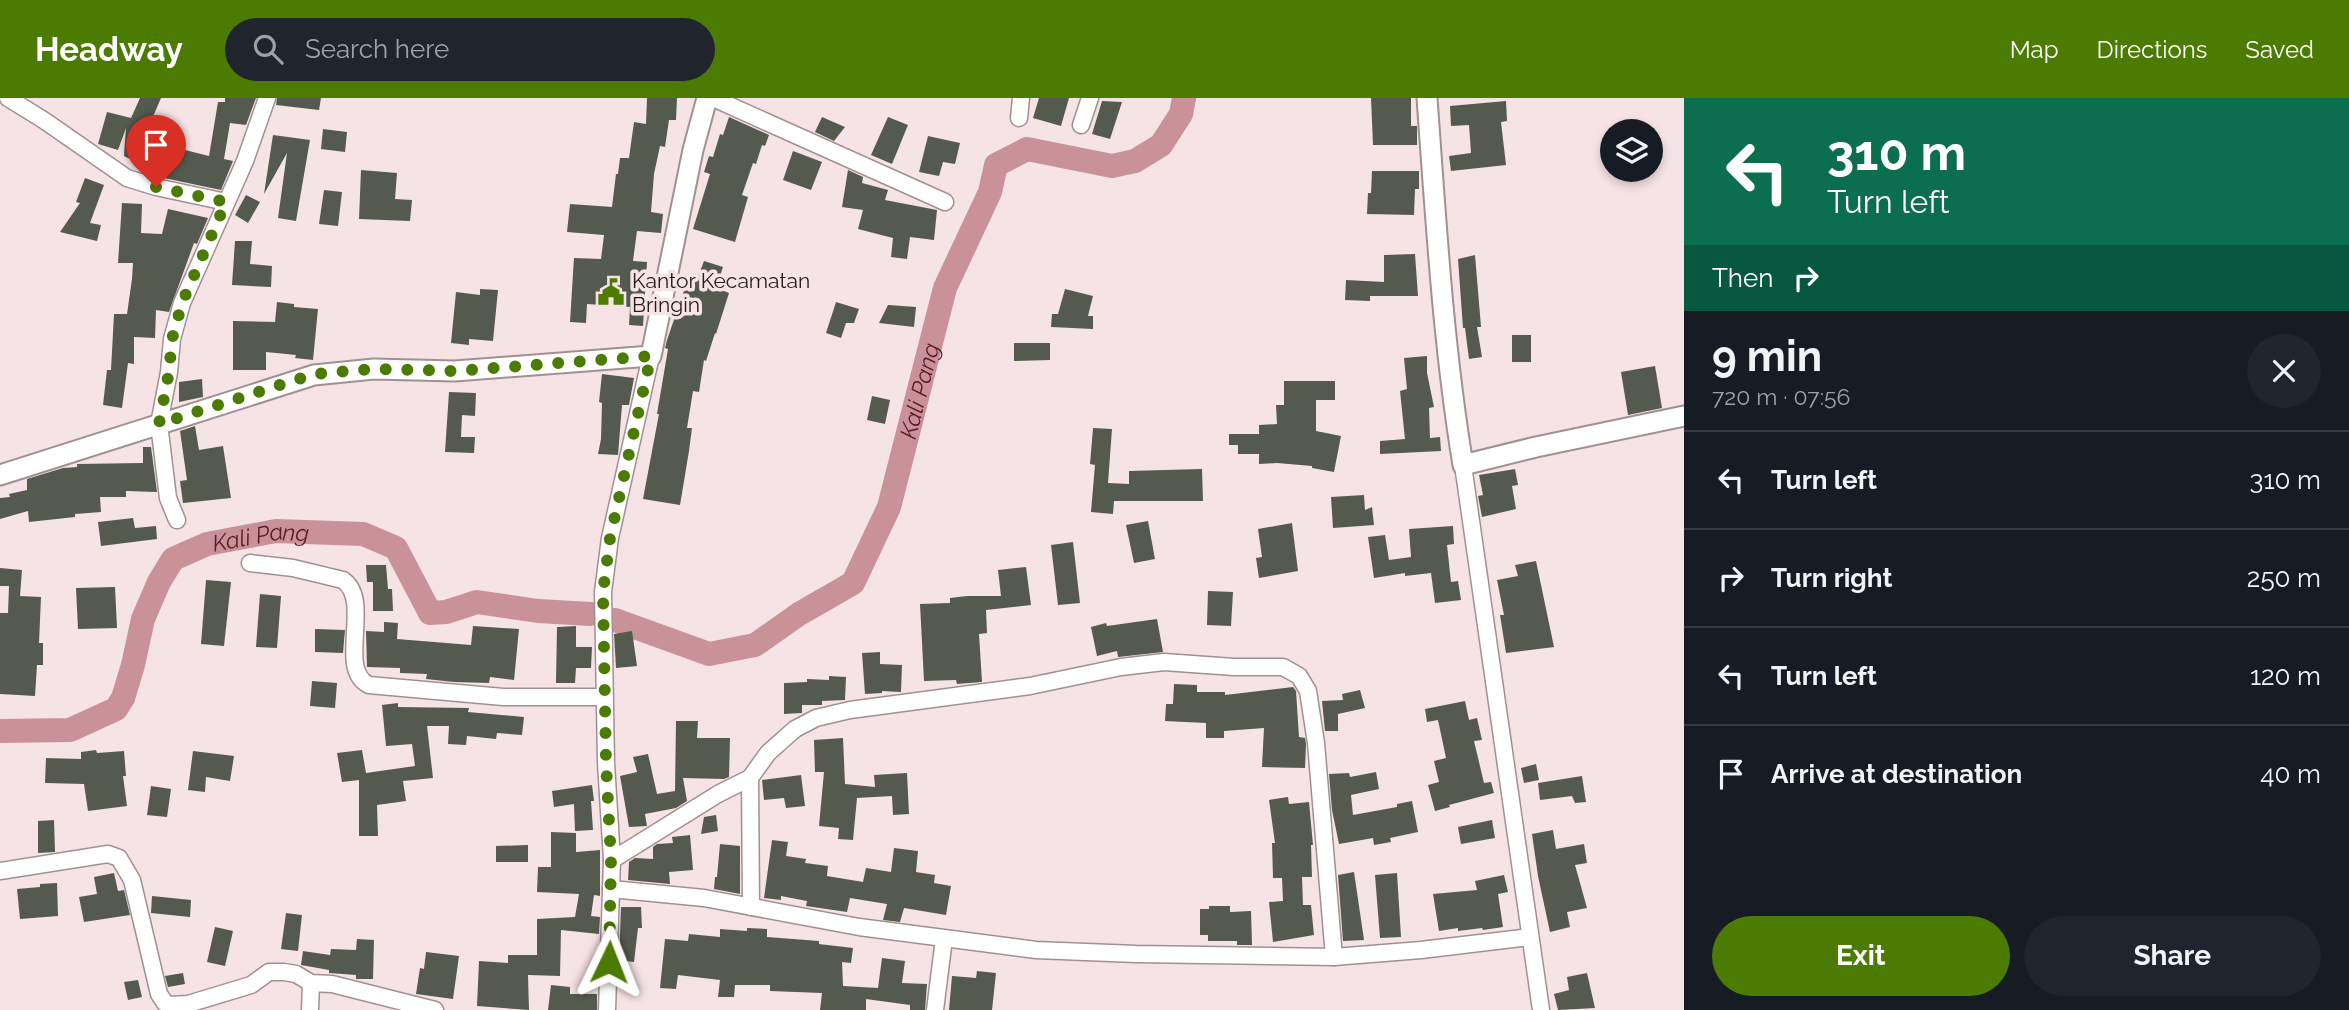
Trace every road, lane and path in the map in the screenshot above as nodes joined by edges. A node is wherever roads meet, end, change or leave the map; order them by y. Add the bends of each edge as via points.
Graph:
1 (8, 98) edge
2 (267, 98) edge
3 (706, 98) edge
4 (713, 98) edge
5 (1021, 98) edge
6 (1090, 98) edge
7 (1427, 98) edge
8 (1018, 118) dead end
9 (1082, 125) dead end
10 (226, 202) junction
11 (945, 202) dead end
12 (651, 356) junction
13 (1684, 416) edge
14 (159, 424) junction
15 (1463, 465) junction
16 (0, 475) edge
17 (177, 520) dead end
18 (250, 563) dead end
19 (604, 697) junction
20 (750, 778) junction
21 (611, 860) junction
22 (0, 871) edge
23 (611, 889) junction
24 (751, 907) junction
25 (1530, 937) junction
26 (944, 939) junction
27 (1334, 957) junction
28 (311, 983) junction
29 (310, 1010) edge
30 (435, 1010) edge
31 (607, 1010) edge
32 (935, 1010) edge
33 (1541, 1010) edge

1 - 10 street via 127,178
2 - 10 street
3 - 12 street
4 - 11 street
5 - 8 street
6 - 9 street
7 - 15 street via 1439,272
10 - 14 street via 182,303
12 - 14 street via 455,371 374,369 314,374
12 - 19 street via 610,538 603,592
13 - 15 street
14 - 16 street
14 - 17 street via 168,498
15 - 25 street
18 - 19 street via 293,568 349,583 355,598 356,670 369,685 503,697
19 - 21 street
20 - 21 street
20 - 24 street
20 - 27 street via 768,753 795,729 816,718 850,710 1030,687 1164,662 1283,667 1299,676 1308,691
21 - 23 street
22 - 28 street via 108,855 119,858 132,880 165,1003 188,1004 251,985 269,972 296,974
23 - 24 street
23 - 31 street
24 - 26 street
25 - 27 street
25 - 33 street
26 - 27 street via 1036,950
26 - 32 street
28 - 29 street
28 - 30 street

